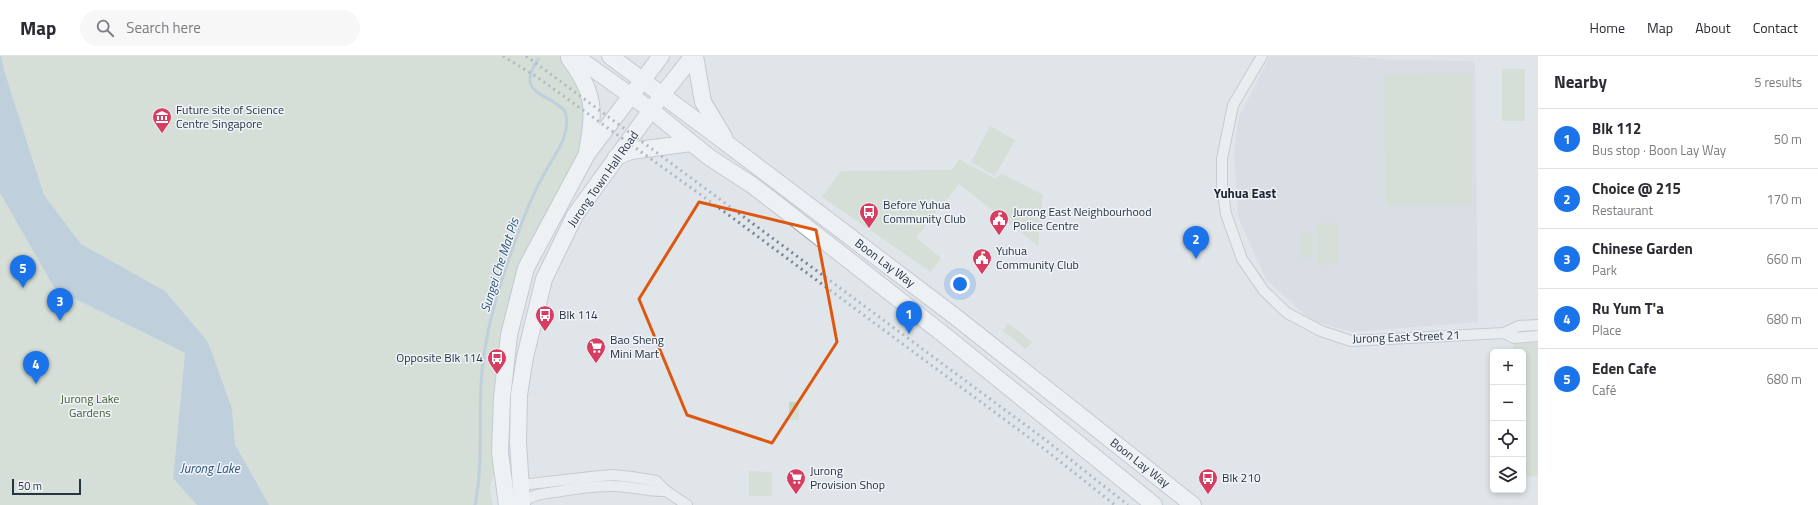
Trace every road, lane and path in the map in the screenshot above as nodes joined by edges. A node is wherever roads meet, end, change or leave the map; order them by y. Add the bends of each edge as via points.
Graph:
1 (568, 56) edge
2 (575, 56) edge
3 (610, 56) edge
4 (661, 56) edge
5 (694, 56) edge
6 (1262, 56) edge
7 (643, 80) junction
8 (630, 95) junction
9 (662, 95) junction
10 (651, 110) junction
11 (691, 143) junction
12 (730, 145) junction
13 (587, 154) junction
14 (616, 157) junction
15 (1538, 325) edge
16 (1504, 333) junction
17 (1538, 336) edge
18 (521, 485) junction
19 (666, 491) junction
20 (506, 504) edge
21 (522, 505) edge
22 (687, 505) edge
23 (1154, 505) edge
24 (1193, 505) edge

1 - 13 main road via 583,77 591,100 592,115
2 - 8 main road, Boon Lay Way
3 - 7 main road, Boon Lay Way
4 - 7 main road, Jurong Town Hall Road
5 - 9 main road, Jurong Town Hall Road
5 - 12 main road via 703,102
6 - 16 street, Jurong East Street 21 via 1233,105 1222,159 1222,186 1226,214 1242,259 1264,291 1287,313 1320,331 1351,341
7 - 8 main road, Jurong Town Hall Road
7 - 9 main road, Boon Lay Way
8 - 10 main road, Boon Lay Way
8 - 13 main road, Jurong Town Hall Road
9 - 10 main road, Jurong Town Hall Road
9 - 12 main road, Boon Lay Way
10 - 11 main road, Boon Lay Way
10 - 14 main road, Jurong Town Hall Road
11 - 14 main road via 631,151
11 - 23 main road, Boon Lay Way via 786,211
12 - 24 main road, Boon Lay Way via 957,318
13 - 20 main road, Jurong Town Hall Road via 526,268 509,335 502,398 500,453
14 - 18 main road, Jurong Town Hall Road via 575,215 544,279 525,357 519,395 518,442
15 - 16 street, Jurong East Street 21 via 1519,326
16 - 17 street, Jurong East Street 21 via 1514,338
18 - 19 street via 613,475 656,481
18 - 20 main road via 514,488
18 - 21 main road, Jurong Town Hall Road
19 - 21 street via 601,486 537,495
19 - 22 street

